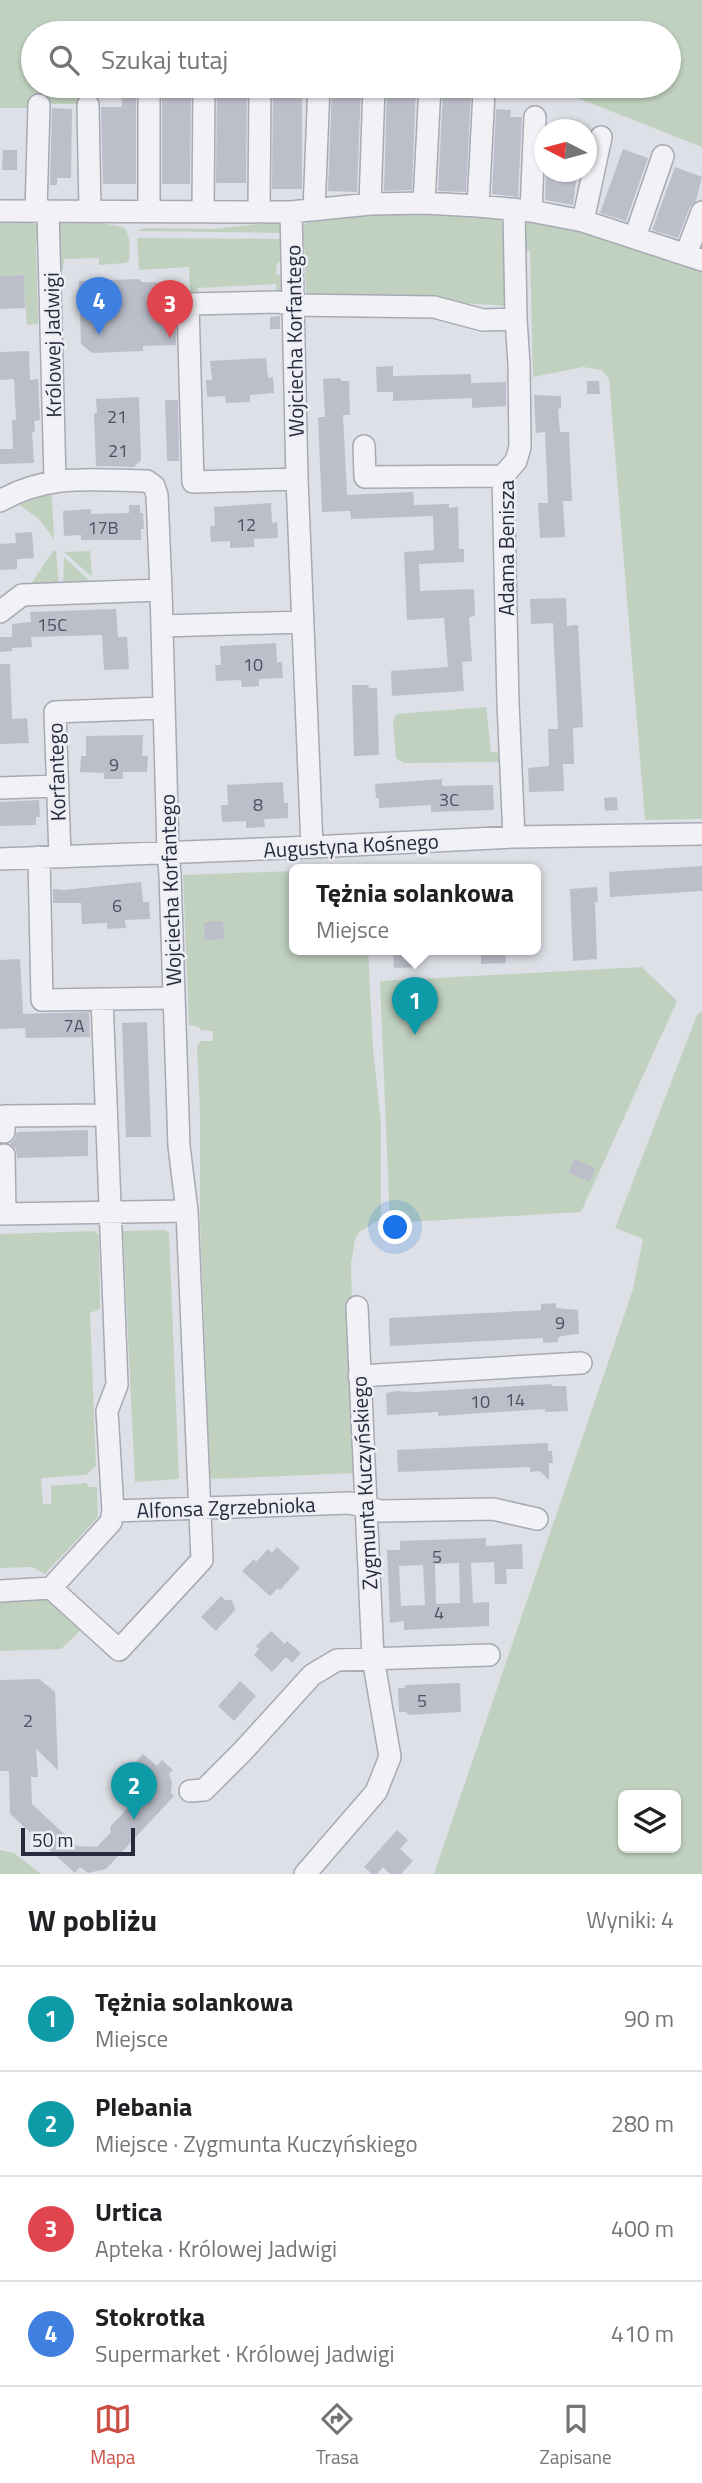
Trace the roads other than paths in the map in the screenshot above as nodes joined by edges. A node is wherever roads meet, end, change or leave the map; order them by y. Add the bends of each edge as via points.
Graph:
1 (149, 98) edge
2 (204, 98) edge
3 (260, 98) edge
4 (319, 98) edge
5 (374, 98) edge
6 (428, 98) edge
7 (484, 98) edge
8 (38, 105) dead end
9 (88, 106) dead end
10 (535, 117) dead end
11 (601, 136) dead end
12 (663, 156) dead end
13 (424, 203) junction
14 (370, 204) junction
15 (478, 206) junction
16 (314, 210) junction
17 (523, 210) junction
18 (0, 211) edge
19 (42, 211) junction
20 (90, 211) junction
21 (203, 211) junction
22 (259, 211) junction
23 (149, 212) junction
24 (291, 212) junction
25 (702, 212) edge
26 (583, 221) junction
27 (635, 237) junction
28 (694, 257) edge
29 (294, 305) junction
30 (516, 319) junction
31 (364, 446) dead end
32 (503, 476) junction
33 (297, 479) junction
34 (55, 480) junction
35 (0, 501) edge
36 (161, 590) junction
37 (0, 612) edge
38 (303, 622) junction
39 (162, 626) junction
40 (163, 708) junction
41 (56, 786) junction
42 (0, 789) edge
43 (702, 834) edge
44 (514, 837) junction
45 (312, 847) junction
46 (167, 852) junction
47 (60, 856) junction
48 (38, 857) junction
49 (0, 859) edge
50 (174, 998) junction
51 (102, 999) junction
52 (106, 1115) junction
53 (3, 1121) edge
54 (4, 1155) dead end
55 (187, 1211) junction
56 (109, 1212) junction
57 (3, 1214) edge
58 (357, 1307) dead end
59 (581, 1363) dead end
60 (359, 1376) junction
61 (365, 1506) junction
62 (199, 1507) junction
63 (113, 1511) junction
64 (537, 1519) dead end
65 (51, 1588) junction
66 (0, 1591) edge
67 (489, 1655) dead end
68 (373, 1658) junction
69 (190, 1791) dead end
70 (305, 1874) edge

1 - 23 street
2 - 21 street
3 - 22 street
4 - 16 street
5 - 14 street
6 - 13 street
7 - 15 street
8 - 19 street, Królowej Jadwigi
9 - 20 street
10 - 17 street, Adama Benisza
11 - 26 street
12 - 27 street
13 - 14 street
13 - 15 street
14 - 16 street
15 - 17 street
16 - 24 street
17 - 26 street
17 - 30 street, Adama Benisza
18 - 19 street
19 - 20 street
19 - 34 street, Królowej Jadwigi
20 - 23 street
21 - 22 street
21 - 23 street
22 - 24 street
24 - 29 street, Wojciecha Korfantego
25 - 28 street
26 - 27 street
27 - 28 street
29 - 30 street via 434,307 483,320
29 - 33 street, Wojciecha Korfantego
29 - 33 street via 188,304 193,482
30 - 32 street, Adama Benisza via 520,447 516,461
31 - 32 street via 365,477
32 - 44 street, Adama Benisza
33 - 38 street, Wojciecha Korfantego
34 - 35 street, Wojciecha Korfantego
34 - 36 street, Wojciecha Korfantego via 147,481 154,486
36 - 37 street via 22,595
36 - 39 street, Wojciecha Korfantego
38 - 39 street
38 - 45 street, Wojciecha Korfantego
39 - 40 street, Wojciecha Korfantego
40 - 41 street, Korfantego via 55,712
40 - 46 street, Wojciecha Korfantego
41 - 42 street
41 - 47 street, Korfantego
43 - 44 street, Augustyna Kośnego
44 - 45 street, Augustyna Kośnego
45 - 46 street, Augustyna Kośnego
46 - 47 street, Augustyna Kośnego
46 - 50 street, Wojciecha Korfantego
47 - 48 street, Augustyna Kośnego
48 - 49 street, Augustyna Kośnego
48 - 51 street, Wojciecha Korfantego via 42,1000
50 - 51 street, Wojciecha Korfantego
50 - 55 street via 179,1146
51 - 52 street
52 - 53 street
52 - 56 street
54 - 57 street
55 - 56 street
55 - 62 street
56 - 57 street
56 - 63 street via 117,1385 107,1412
58 - 60 street, Zygmunta Kuczyńskiego
59 - 60 street
60 - 61 street, Zygmunta Kuczyńskiego
61 - 62 street, Alfonsa Zgrzebnioka
61 - 64 street, Alfonsa Zgrzebnioka via 380,1510 493,1509
61 - 68 street, Zygmunta Kuczyńskiego
62 - 63 street, Alfonsa Zgrzebnioka
62 - 65 street via 202,1560 119,1650
63 - 65 street, Alfonsa Zgrzebnioka via 111,1522
65 - 66 street
67 - 68 street
68 - 69 street via 337,1660 312,1675 204,1790
68 - 70 street, Zygmunta Kuczyńskiego via 390,1757 376,1792

